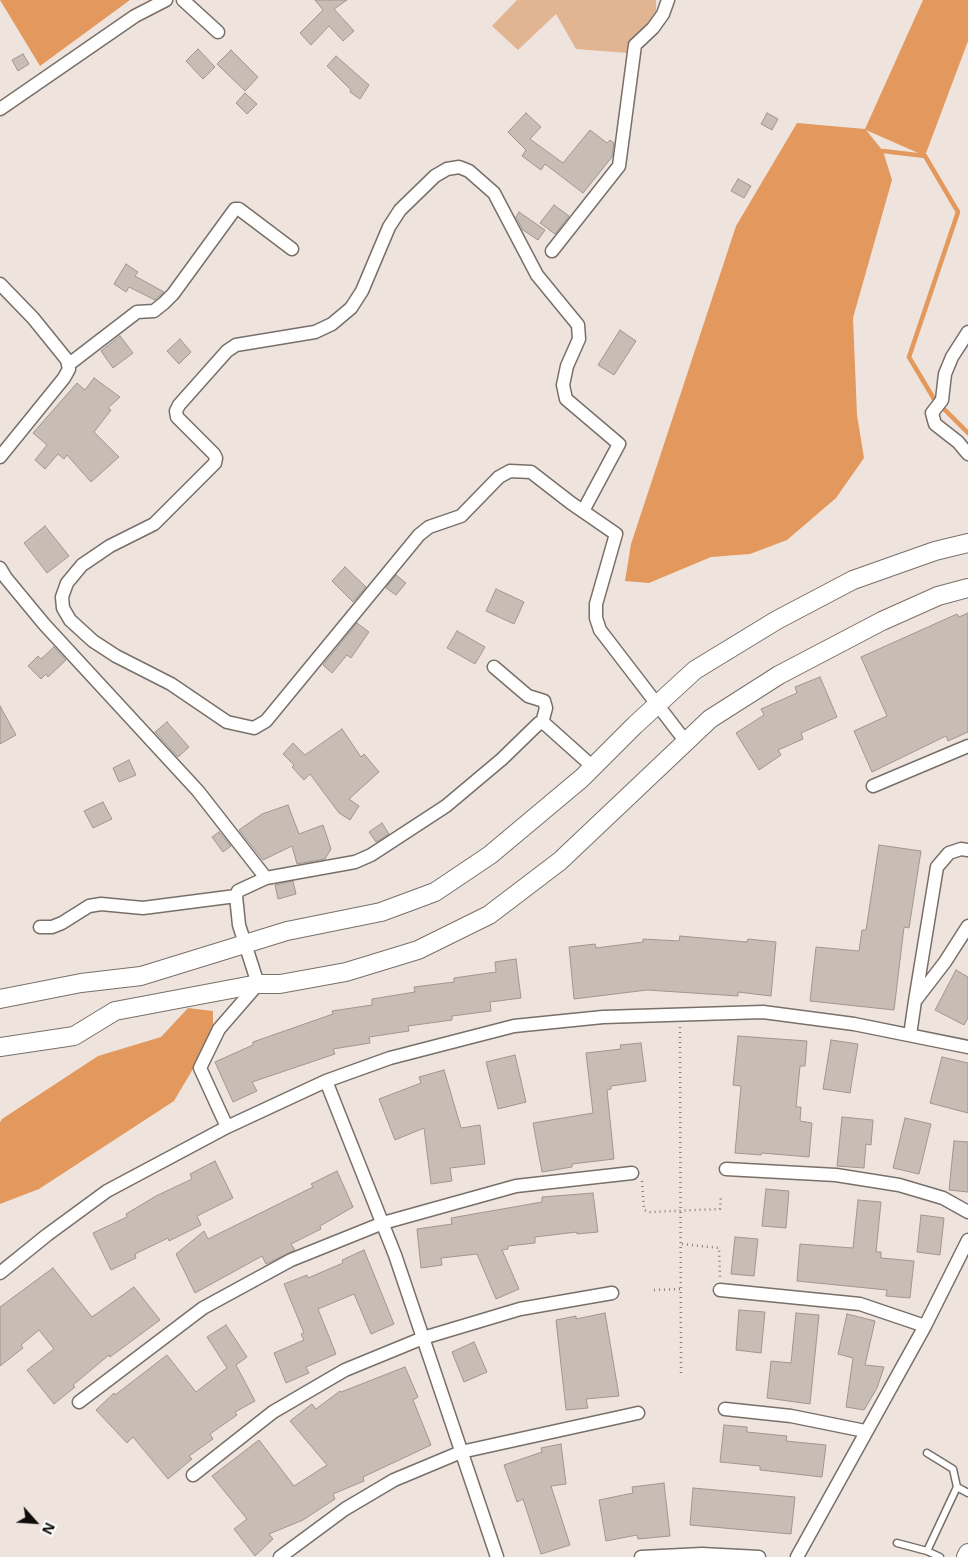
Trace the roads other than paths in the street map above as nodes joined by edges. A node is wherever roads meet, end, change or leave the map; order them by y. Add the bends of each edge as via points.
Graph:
1 (166, 0) edge
2 (183, 0) edge
3 (668, 0) edge
4 (218, 32) dead end
5 (0, 109) edge
6 (292, 249) dead end
7 (552, 251) dead end
8 (0, 284) edge
9 (968, 332) edge
10 (68, 365) junction
11 (968, 454) edge
12 (0, 458) edge
13 (583, 511) junction
14 (968, 543) edge
15 (0, 568) edge
16 (968, 588) edge
17 (494, 667) dead end
18 (657, 704) junction
19 (542, 723) junction
20 (686, 742) junction
21 (968, 746) edge
22 (593, 767) junction
23 (873, 786) dead end
24 (968, 850) edge
25 (266, 878) junction
26 (236, 896) junction
27 (968, 926) edge
28 (40, 927) dead end
29 (244, 943) junction
30 (258, 984) junction
31 (0, 1000) edge
32 (915, 1001) junction
33 (910, 1035) junction
34 (0, 1047) edge
35 (968, 1047) edge
36 (326, 1081) junction
37 (227, 1126) junction
38 (726, 1169) dead end
39 (632, 1172) road end
40 (968, 1212) edge
41 (383, 1224) junction
42 (968, 1240) edge
43 (0, 1273) edge
44 (720, 1290) road end
45 (612, 1293) dead end
46 (925, 1326) junction
47 (423, 1338) junction
48 (78, 1402) dead end
49 (725, 1409) dead end
50 (638, 1412) dead end
51 (865, 1431) junction
52 (462, 1452) junction
53 (927, 1453) dead end
54 (193, 1475) dead end
55 (957, 1487) junction
56 (968, 1493) edge
57 (896, 1543) dead end
58 (927, 1551) junction
59 (968, 1553) edge
60 (280, 1557) edge
61 (497, 1557) edge
62 (641, 1557) edge
63 (759, 1557) edge
64 (797, 1557) edge
65 (940, 1557) edge
66 (966, 1557) edge

1 - 5 street via 135,16
2 - 4 street
3 - 7 street via 654,28 635,46 619,166
6 - 10 street via 235,209 164,303 154,311 137,312
8 - 10 street via 33,318
9 - 11 street via 952,357 945,374 942,400 932,413 935,424
10 - 12 street via 64,378
13 - 13 street via 531,472 510,471 499,477 462,516 419,535 266,721 254,728 227,722 171,684 116,656 93,641 70,620 63,608 62,597 67,583 82,565 110,546 154,524 214,463 214,454 177,417 179,405 236,345 315,332 332,324 351,308 400,210 435,176 447,169 458,167 469,171 494,192 537,275 578,326 579,339 562,385 566,399 619,444
13 - 18 street via 616,534 596,604 600,630
14 - 18 street via 853,580 777,620 696,670
15 - 25 street via 44,624 198,790
16 - 20 street via 938,596 882,621 779,675 710,719
17 - 19 street via 528,696 544,701 546,708
18 - 20 street
18 - 22 street
19 - 22 street
19 - 25 street via 446,806 371,855 355,862
20 - 30 street via 560,861 490,915 418,950 346,972 280,984
21 - 23 street
22 - 29 street via 490,855 435,892 381,912
24 - 32 street via 949,853 937,867
25 - 26 street via 241,887
26 - 28 street via 143,908 101,904 89,906 52,927
26 - 29 street
27 - 32 street
29 - 30 street
29 - 31 street via 142,976 81,983
30 - 34 street via 116,1011 74,1036
30 - 37 street via 219,1029 200,1068
32 - 33 street
33 - 35 street
33 - 36 street via 763,1012 603,1017 514,1026 390,1058
36 - 37 street
36 - 41 street
37 - 43 street via 107,1190
38 - 40 street via 836,1176 899,1185 943,1198
39 - 41 street via 516,1186
41 - 47 street
41 - 48 street via 292,1260 203,1308
42 - 46 street
44 - 46 street via 860,1304
45 - 47 street via 520,1309
46 - 51 street
47 - 52 street
47 - 54 street via 345,1370 273,1412
49 - 51 street via 791,1416
50 - 52 street
51 - 64 street
52 - 60 street via 394,1480 345,1509
52 - 61 street
53 - 55 lane via 953,1469
55 - 56 lane
55 - 58 lane
57 - 58 lane
58 - 65 lane
59 - 66 street
62 - 63 street via 702,1554

